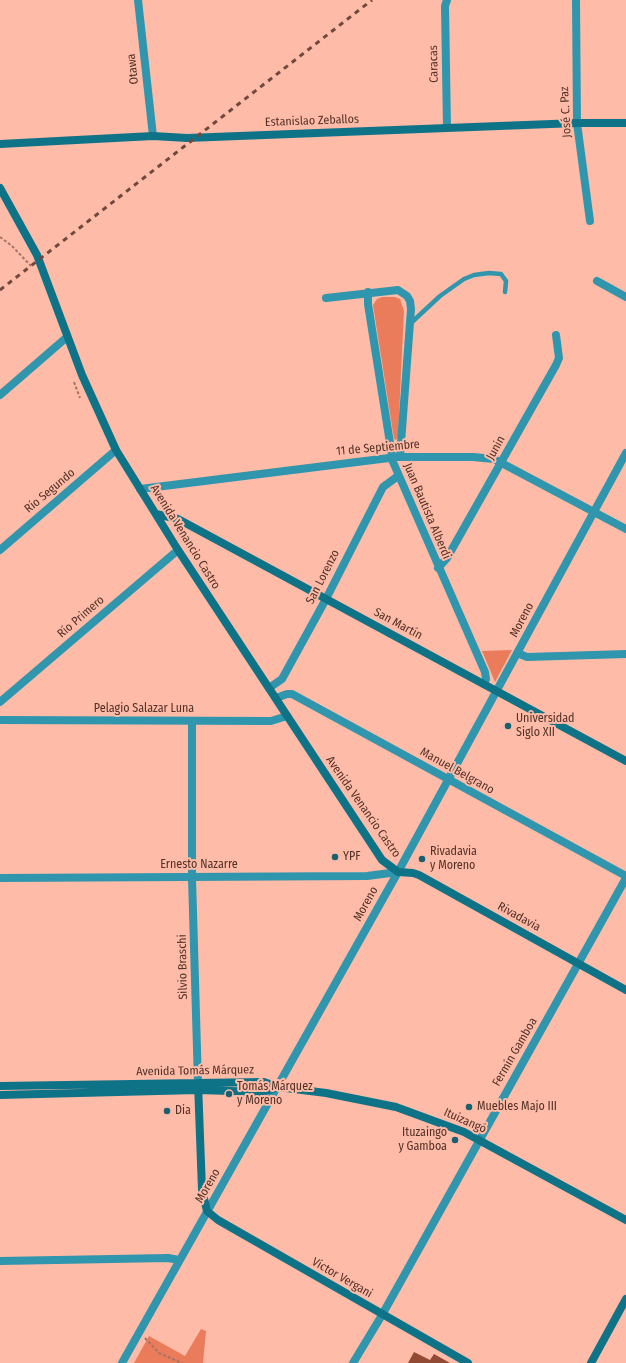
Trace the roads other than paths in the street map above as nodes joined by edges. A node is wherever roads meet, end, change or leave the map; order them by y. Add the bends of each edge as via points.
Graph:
1 (138, 0) edge
2 (447, 0) edge
3 (576, 0) edge
4 (577, 123) junction
5 (626, 123) edge
6 (447, 128) junction
7 (153, 136) junction
8 (0, 144) edge
9 (0, 188) edge
10 (590, 222) dead end
11 (597, 281) dead end
12 (368, 292) junction
13 (505, 292) dead end
14 (626, 296) edge
15 (326, 298) dead end
16 (410, 325) junction
17 (556, 335) dead end
18 (67, 336) junction
19 (0, 395) edge
20 (116, 450) junction
21 (626, 454) edge
22 (396, 457) junction
23 (502, 463) junction
24 (398, 476) junction
25 (140, 489) junction
26 (593, 512) junction
27 (156, 514) junction
28 (626, 529) edge
29 (0, 550) edge
30 (178, 550) junction
31 (438, 568) junction
32 (326, 599) junction
33 (517, 653) junction
34 (626, 654) edge
35 (484, 684) junction
36 (269, 688) junction
37 (496, 691) junction
38 (276, 698) junction
39 (0, 702) edge
40 (287, 716) junction
41 (0, 720) edge
42 (192, 721) junction
43 (626, 761) edge
44 (448, 780) junction
45 (398, 872) junction
46 (626, 877) edge
47 (0, 878) edge
48 (192, 878) junction
49 (579, 964) junction
50 (626, 990) edge
51 (0, 1086) edge
52 (198, 1087) junction
53 (278, 1087) junction
54 (0, 1095) edge
55 (479, 1140) junction
56 (207, 1211) junction
57 (626, 1220) edge
58 (179, 1260) junction
59 (0, 1261) edge
60 (626, 1299) edge
61 (382, 1315) junction
62 (122, 1363) edge
63 (353, 1363) edge
64 (468, 1363) edge
65 (591, 1363) edge

1 - 7 street, Otawa
2 - 6 street, Caracas
3 - 4 street, José C. Paz
4 - 5 street, Estanislao Zeballos
4 - 6 street, Estanislao Zeballos
4 - 10 street, José C. Paz
6 - 7 street, Estanislao Zeballos via 187,138
7 - 8 street, Estanislao Zeballos
9 - 18 street, Avenida Venancio Castro via 37,255
11 - 14 street
12 - 15 street
12 - 16 street, Juan Bautista Alberdi via 398,290 407,296 412,309
12 - 22 street, Juan Bautista Alberdi via 368,304
13 - 16 lane via 506,281 500,274 489,273 464,279 440,296
16 - 22 street, Juan Bautista Alberdi
17 - 23 street, Junin via 559,358
18 - 19 street
18 - 20 street, Avenida Venancio Castro
20 - 25 street, Avenida Venancio Castro
20 - 29 street, Río Segundo
21 - 26 street, Moreno
22 - 23 street, 11 de Septiembre via 473,457 494,459
22 - 24 street, Juan Bautista Alberdi
22 - 25 street, 11 de Septiembre
23 - 26 street, 11 de Septiembre
23 - 31 street, Junin via 447,558
24 - 31 street, Juan Bautista Alberdi
24 - 32 street, San Lorenzo via 383,487
25 - 27 street, Avenida Venancio Castro
26 - 28 street, 11 de Septiembre
26 - 33 street, Moreno
27 - 30 street, Avenida Venancio Castro
27 - 32 street, San Martín via 178,519
30 - 36 street, Avenida Venancio Castro
30 - 39 street, Río Primero
31 - 35 street, Juan Bautista Alberdi via 485,672
32 - 35 street, San Martín
32 - 36 street, San Lorenzo via 282,679
33 - 34 street via 527,657
33 - 37 street, Moreno
35 - 37 street, San Martín
36 - 38 street, Avenida Venancio Castro
37 - 43 street, San Martín
37 - 44 street, Moreno
38 - 40 street, Avenida Venancio Castro
38 - 44 street, Manuel Belgrano via 292,694
40 - 42 street, Pelagio Salazar Luna via 271,721
40 - 45 street, Avenida Venancio Castro via 382,860
41 - 42 street, Pelagio Salazar Luna
42 - 48 street, Silvio Braschi
44 - 45 street, Moreno
44 - 46 street, Manuel Belgrano
45 - 48 street, Ernesto Nazarre via 367,876
45 - 49 street, Rivadavia via 419,875
45 - 53 street, Moreno
46 - 49 street, Fermín Gamboa
47 - 48 street, Ernesto Nazarre
48 - 52 street, Silvio Braschi
49 - 50 street, Rivadavia
49 - 55 street, Fermín Gamboa
51 - 52 street, Avenida Tomás Márquez
52 - 53 street, Avenida Tomás Márquez via 264,1082
52 - 54 street, Avenida Tomás Márquez
52 - 56 street, Silvio Braschi via 202,1190
53 - 55 street, Ituizangó via 326,1093 396,1107 451,1126
53 - 56 street, Moreno
55 - 57 street, Ituizangó
55 - 61 street, Fermín Gamboa
56 - 58 street, Moreno
56 - 61 street, Víctor Vergani via 218,1220
58 - 59 street via 168,1258
58 - 62 street, Moreno
60 - 65 street
61 - 63 street, Fermín Gamboa
61 - 64 street, Víctor Vergani

